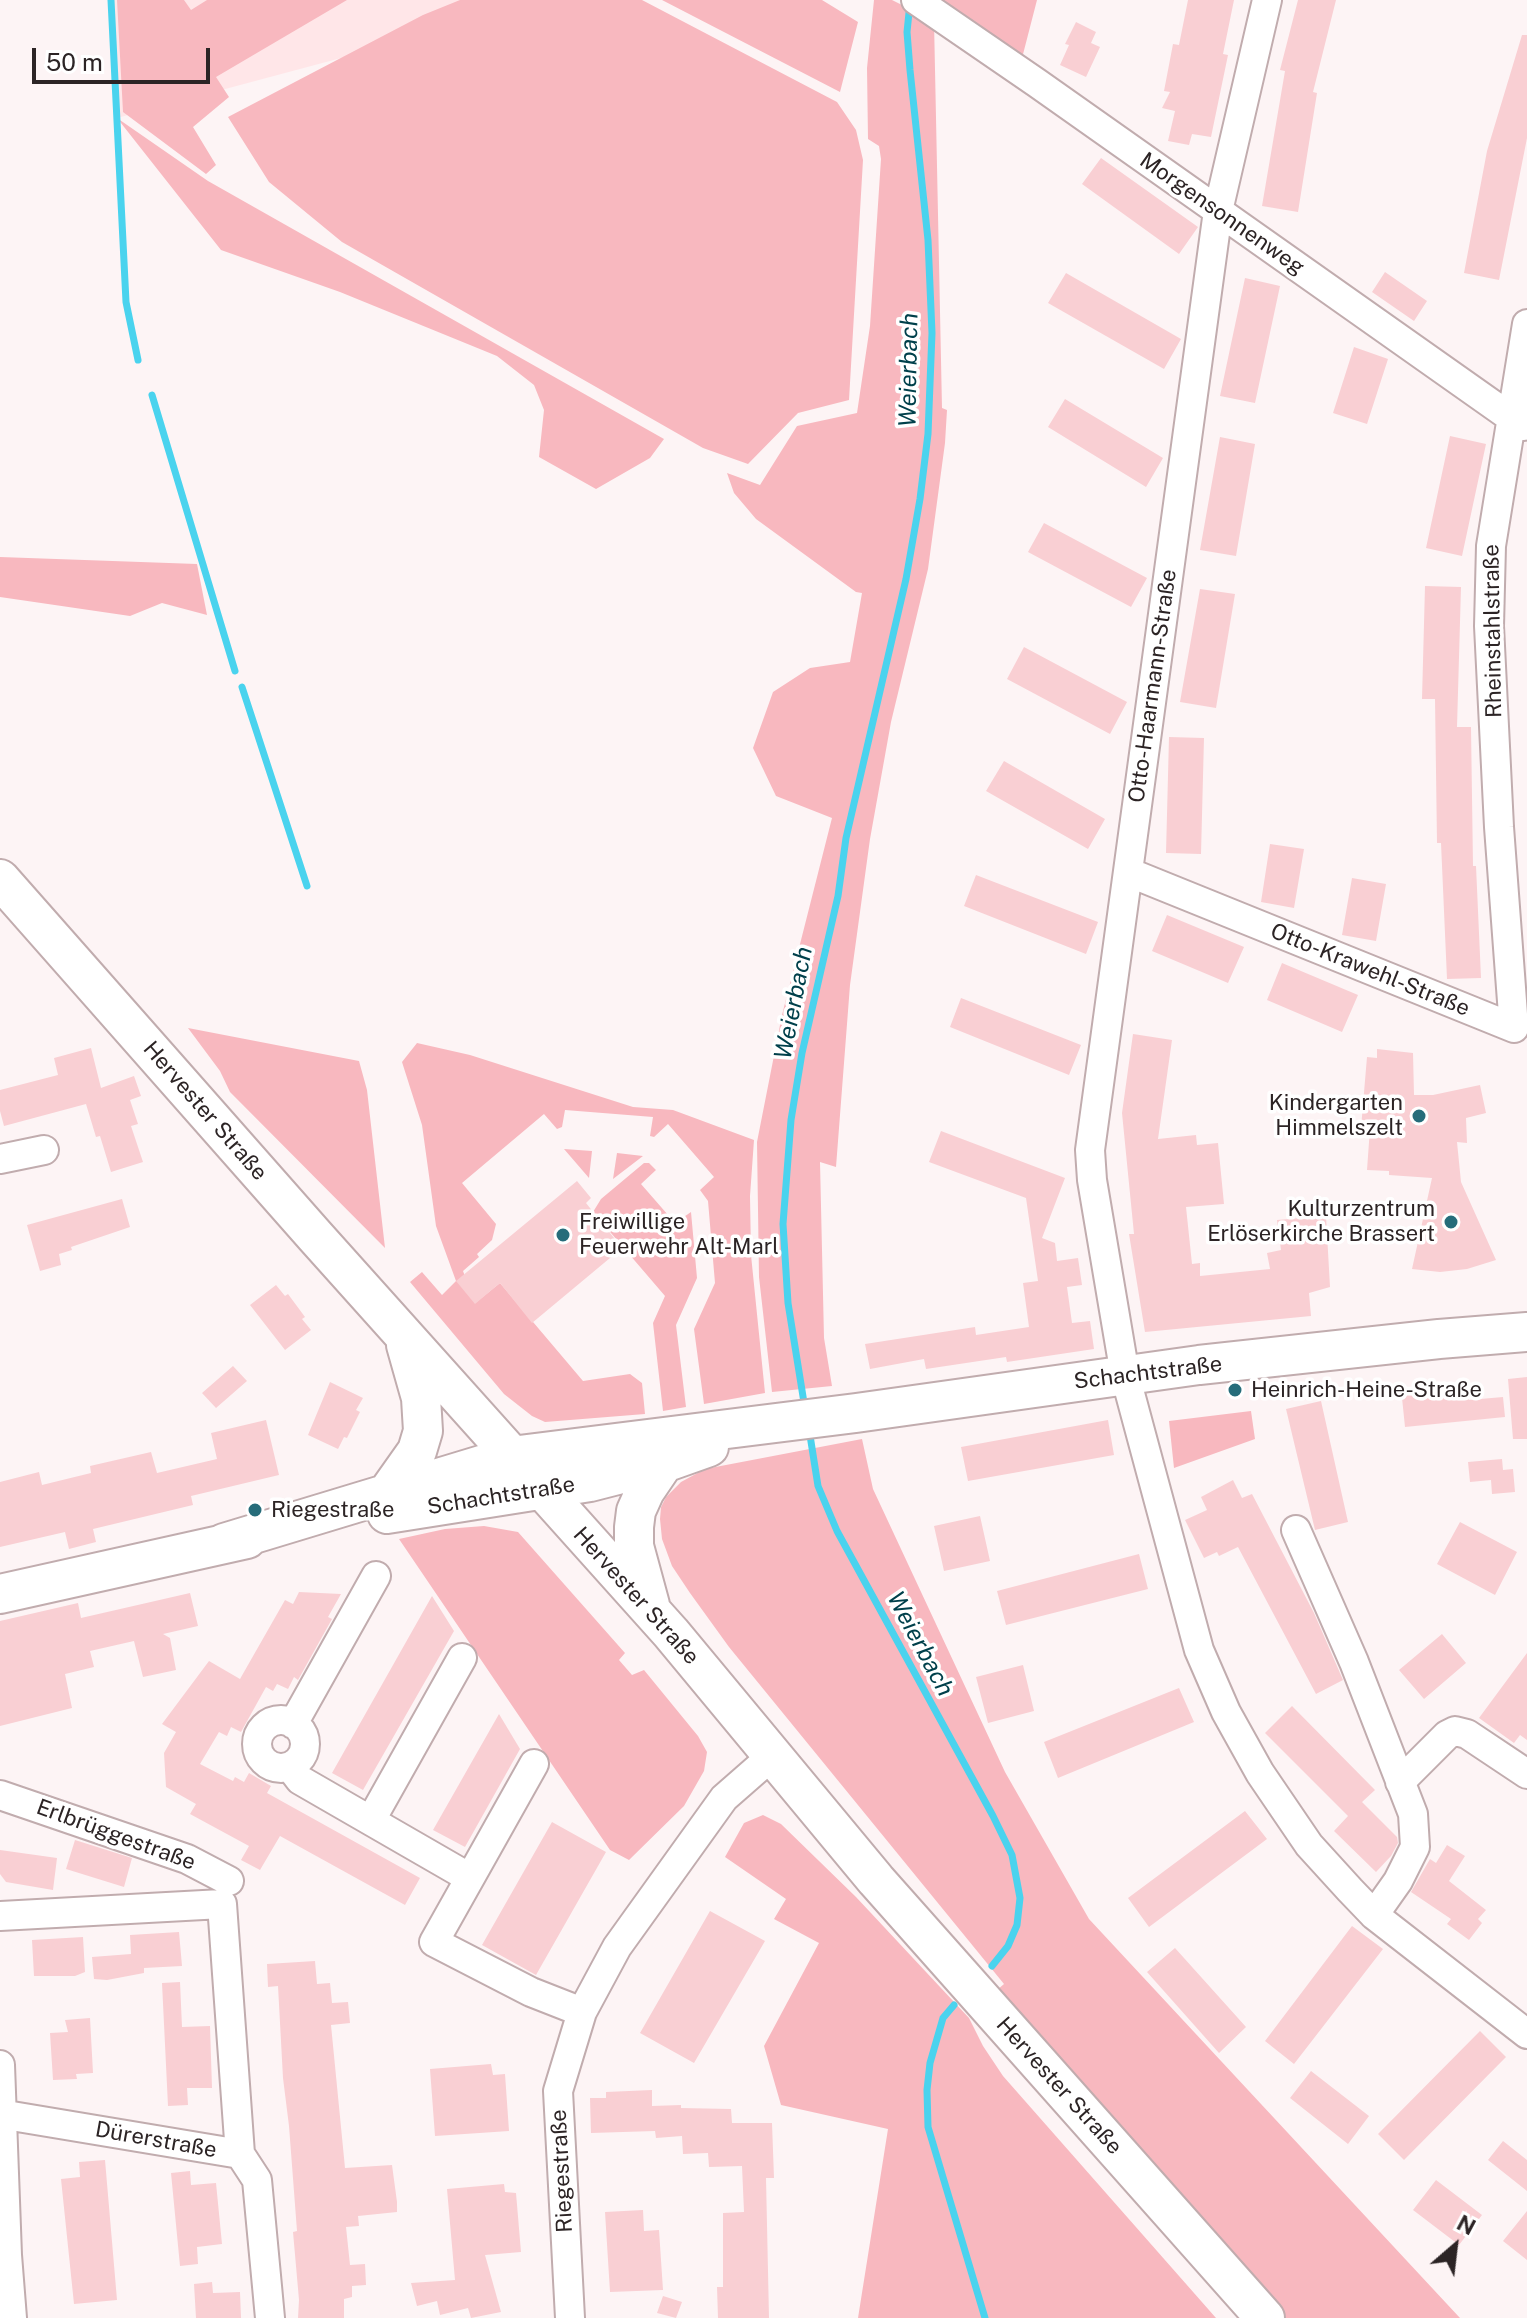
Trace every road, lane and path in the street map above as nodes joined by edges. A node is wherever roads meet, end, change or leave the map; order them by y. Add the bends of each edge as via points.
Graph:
1 (1267, 0) edge
2 (922, 3) edge
3 (1218, 211) junction
4 (1527, 324) edge
5 (1519, 423) edge
6 (1128, 872) junction
7 (0, 879) edge
8 (1518, 940) edge
9 (44, 1150) dead end
10 (0, 1159) edge
11 (1527, 1332) edge
12 (403, 1334) junction
13 (1125, 1375) junction
14 (779, 1422) junction
15 (511, 1456) junction
16 (664, 1463) junction
17 (541, 1489) junction
18 (388, 1492) junction
19 (1296, 1530) dead end
20 (224, 1543) junction
21 (376, 1576) dead end
22 (0, 1594) edge
23 (652, 1612) junction
24 (462, 1658) dead end
25 (293, 1724) junction
26 (772, 1756) junction
27 (534, 1764) dead end
28 (290, 1767) junction
29 (1527, 1774) edge
30 (1400, 1782) junction
31 (0, 1795) edge
32 (371, 1820) junction
33 (470, 1878) junction
34 (229, 1881) dead end
35 (1374, 1915) junction
36 (0, 1916) edge
37 (582, 2012) junction
38 (1527, 2034) edge
39 (0, 2065) edge
40 (2, 2114) edge
41 (240, 2154) junction
42 (3, 2255) edge
43 (12, 2318) edge
44 (270, 2318) edge
45 (570, 2318) edge
46 (1265, 2318) edge

1 - 3 street, Otto-Haarmann-Straße
2 - 3 street, Morgensonnenweg
3 - 5 street, Morgensonnenweg
3 - 6 street, Otto-Haarmann-Straße
4 - 5 street, Rheinstahlstraße
5 - 8 street, Rheinstahlstraße via 1491,546 1489,626 1499,827
6 - 8 street, Otto-Krawehl-Straße via 1514,1028
6 - 13 street, Otto-Haarmann-Straße via 1090,1150
7 - 12 street, Hervester Straße
9 - 10 street
11 - 13 street, Schachtstraße
12 - 15 street, Hervester Straße
12 - 18 street via 421,1398 423,1431 417,1451
13 - 14 street, Schachtstraße
13 - 35 street via 1199,1650 1226,1712 1309,1845
14 - 15 street, Schachtstraße
14 - 16 street, Schachtstraße
15 - 17 street, Hervester Straße
15 - 18 street, Schachtstraße
16 - 17 street, Schachtstraße
16 - 23 street via 645,1491 634,1527
17 - 20 street, Schachtstraße
17 - 23 street, Hervester Straße
18 - 20 street, Schachtstraße
19 - 30 street
20 - 22 street, Schachtstraße
21 - 25 street
23 - 26 street, Hervester Straße
24 - 32 street
25 - 28 street via 305,1747
25 - 28 street via 267,1725 247,1752 276,1768
26 - 37 street, Riegestraße via 724,1798 617,1947
26 - 46 street, Hervester Straße
27 - 33 street
28 - 32 street via 300,1780
29 - 30 street via 1455,1731
30 - 35 street via 1413,1814 1415,1847
31 - 34 street, Erlbrüggestraße via 187,1859
32 - 33 street
33 - 37 street via 434,1942
35 - 38 street
36 - 41 street via 222,1904
37 - 45 street, Riegestraße via 558,2091
39 - 40 street
40 - 41 street, Dürerstraße
40 - 42 street
41 - 44 street, Dürerstraße via 257,2180
42 - 43 street

